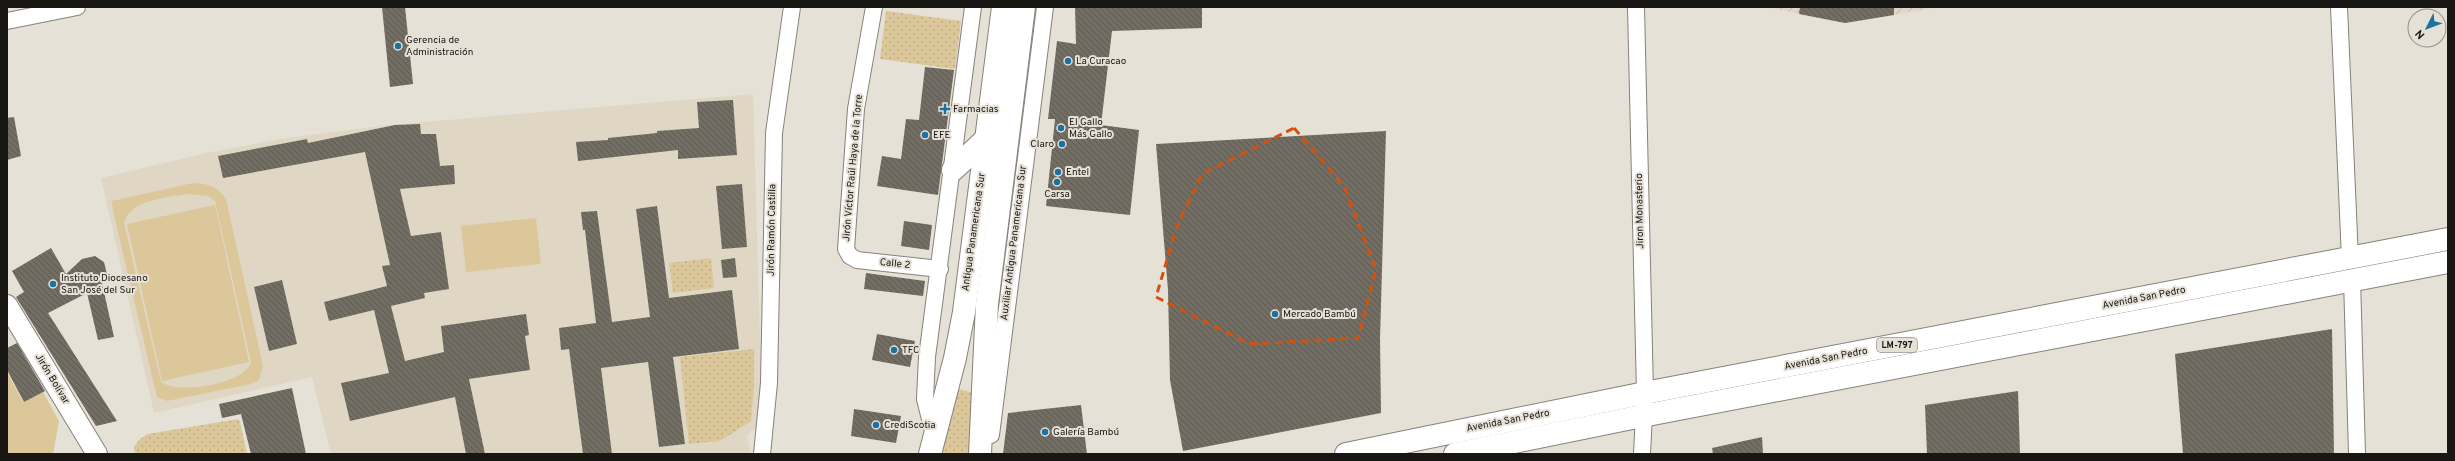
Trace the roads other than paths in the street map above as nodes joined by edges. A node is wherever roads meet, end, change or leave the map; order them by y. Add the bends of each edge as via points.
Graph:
1 (792, 7) edge
2 (874, 7) edge
3 (973, 7) edge
4 (1003, 7) edge
5 (1024, 7) edge
6 (1045, 7) edge
7 (1636, 7) edge
8 (2339, 7) edge
9 (67, 8) edge
10 (7, 21) edge
11 (987, 138) junction
12 (953, 170) junction
13 (2448, 239) edge
14 (850, 256) joint
15 (2448, 262) edge
16 (940, 269) junction
17 (2351, 269) junction
18 (7, 305) edge
19 (1644, 394) junction
20 (1642, 416) junction
21 (932, 445) edge
22 (98, 454) edge
23 (762, 454) edge
24 (980, 454) edge
25 (986, 454) edge
26 (1346, 454) edge
27 (1455, 454) edge
28 (1642, 454) edge
29 (2357, 454) edge

1 - 23 street, Jirón Ramón Castilla via 774,133 768,383
2 - 14 street, Jirón Víctor Raúl Haya de la Torre via 856,109 846,250
3 - 12 street
4 - 11 main road, Antigua Panamericana Sur
5 - 24 main road via 988,304
6 - 25 street, Auxiliar Antigua Panamericana Sur via 997,371 990,443
7 - 19 street, Jiron Monasterio
8 - 17 street
9 - 10 street
11 - 12 main road
11 - 21 main road, Antigua Panamericana Sur via 964,312 955,358
12 - 16 street
13 - 17 main road, Avenida San Pedro / LM-797
14 - 16 street, Calle 2 via 856,260
15 - 17 main road, Avenida San Pedro / LM-797
16 - 21 street via 927,357 925,398
17 - 19 main road, Avenida San Pedro / LM-797
17 - 20 main road, Avenida San Pedro / LM-797
17 - 29 street
18 - 22 street, Jirón Bolívar
19 - 20 street, Jiron Monasterio
19 - 26 main road, Avenida San Pedro / LM-797
20 - 27 main road, Avenida San Pedro / LM-797
20 - 28 street, Jiron Monasterio

